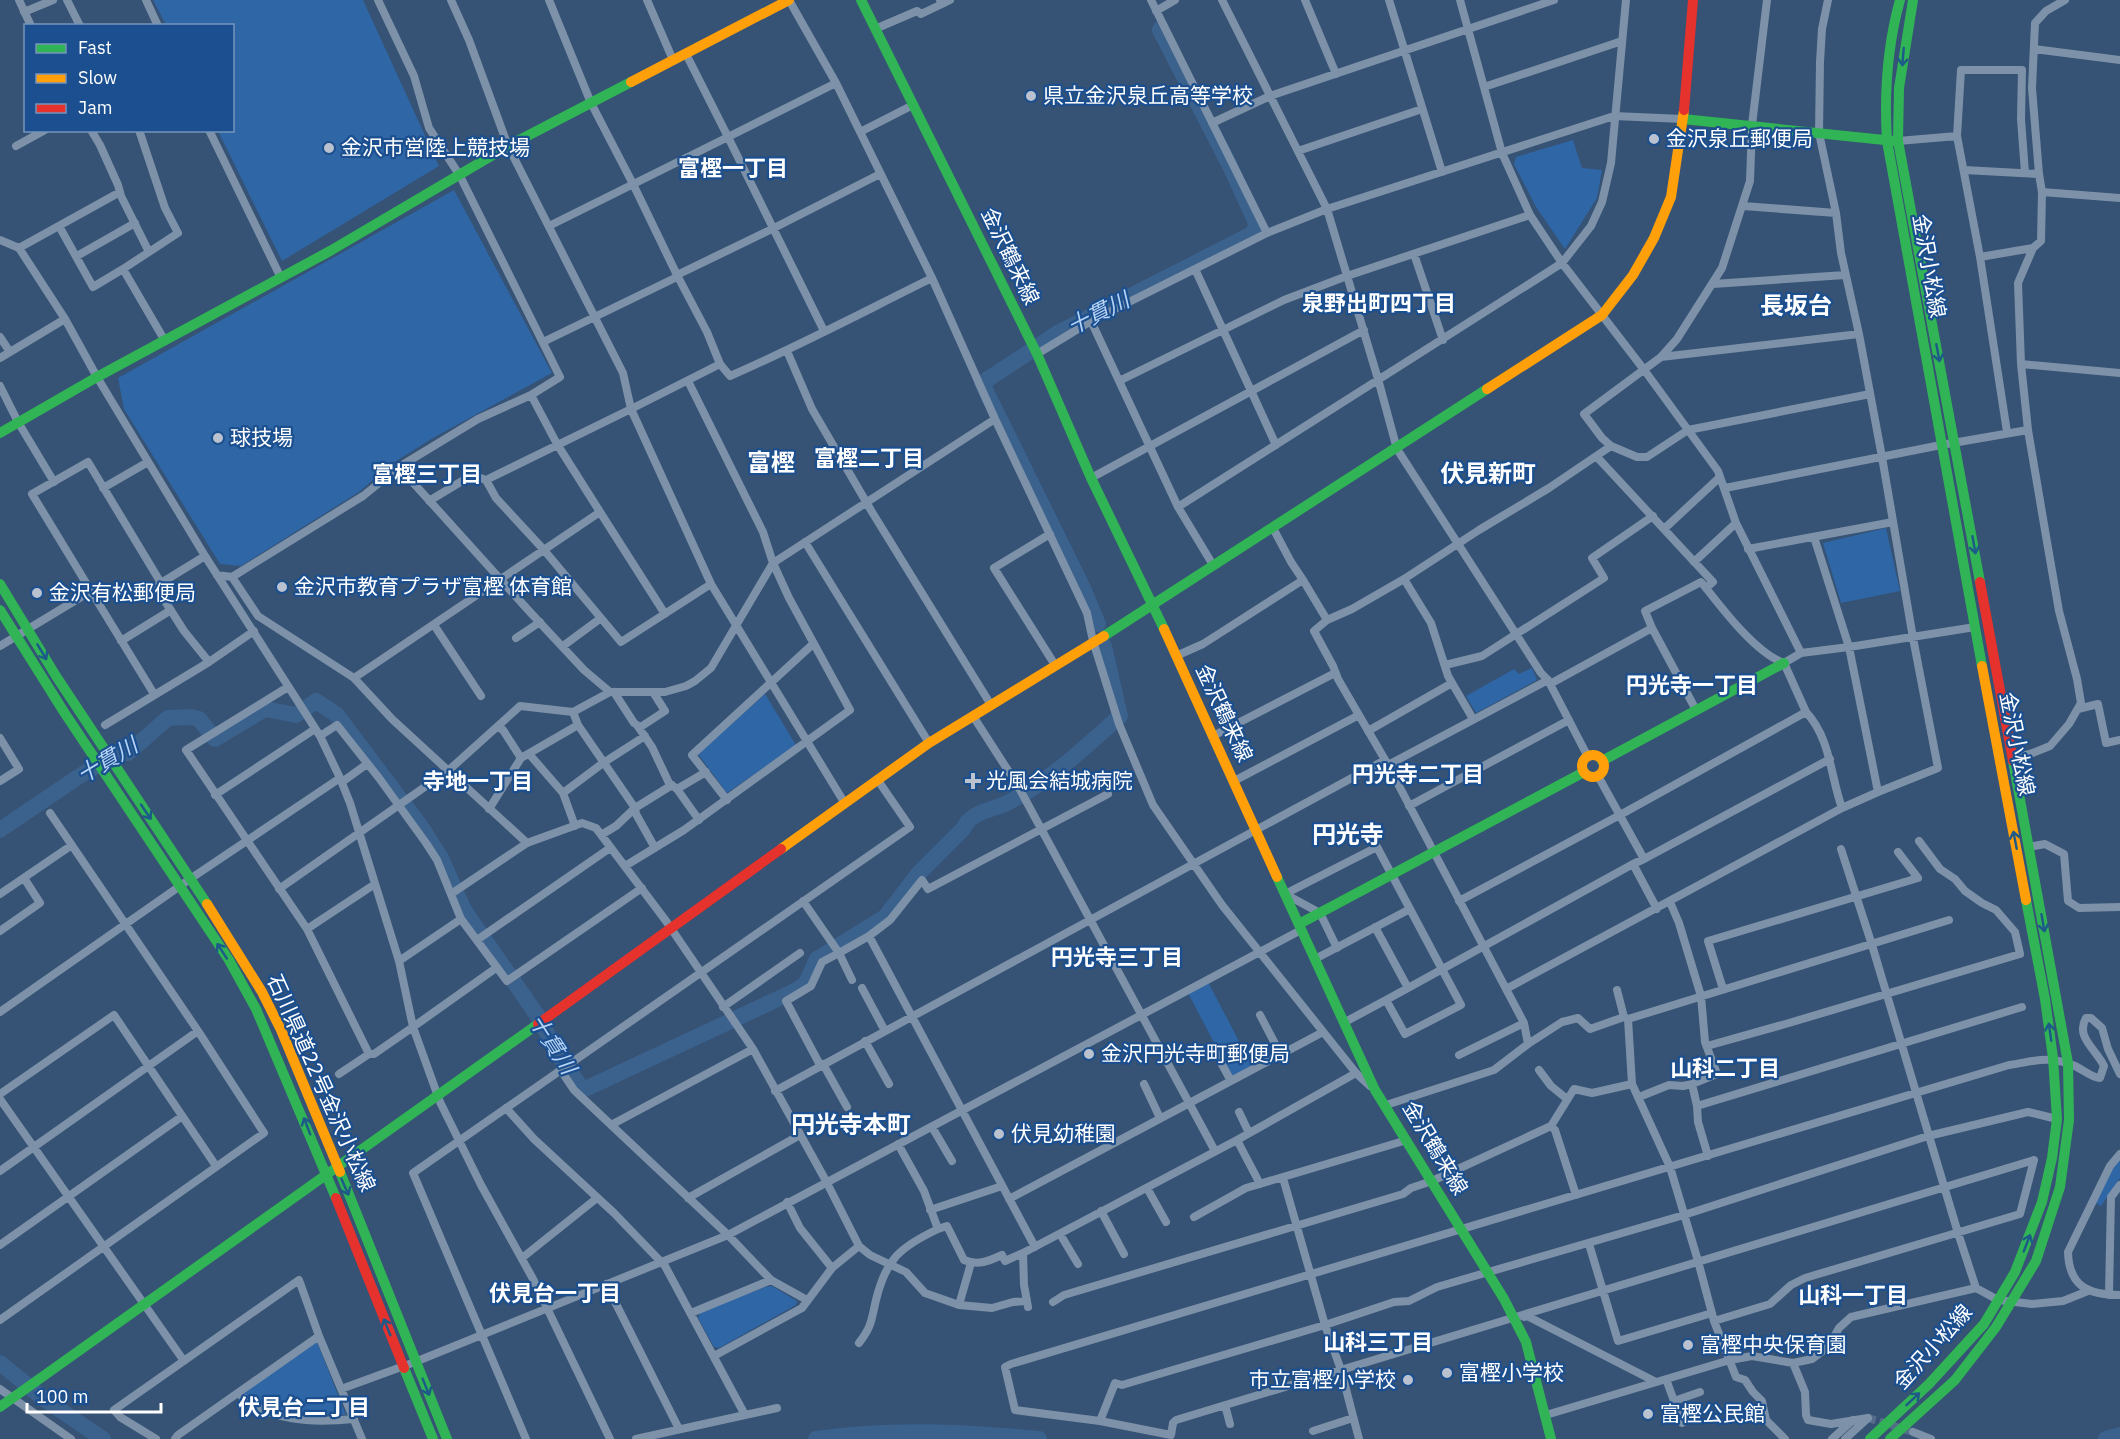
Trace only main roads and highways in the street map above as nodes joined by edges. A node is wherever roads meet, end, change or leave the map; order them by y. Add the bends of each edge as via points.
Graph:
1 (789, 0) edge
2 (861, 0) edge
3 (1693, 0) edge
4 (1900, 0) edge
5 (1913, 0) edge
6 (1683, 119) junction
7 (1892, 141) junction
8 (0, 433) edge
9 (0, 584) edge
10 (1153, 606) junction
11 (0, 610) edge
12 (1784, 663) road end
13 (1602, 761) junction
14 (1584, 772) junction
15 (1300, 927) junction
16 (337, 1168) junction
17 (326, 1176) junction
18 (0, 1407) edge
19 (433, 1439) edge
20 (447, 1439) edge
21 (1551, 1439) edge
22 (1870, 1439) edge
23 (1890, 1439) edge

1 - 8 main road via 508,146 281,278
2 - 10 main road, 金沢鶴来線 via 1034,350 1090,478
3 - 6 main road
4 - 7 main road, 金沢小松線 via 1889,48 1885,113
5 -> 7 main road, 金沢小松線
6 - 7 main road
6 - 10 main road via 1671,197 1634,275 1602,315
22 -> 7 main road, 金沢小松線 via 1929,1384 1984,1324 2019,1263 2042,1202 2058,1119 2045,999 1941,444
7 -> 23 main road, 金沢小松線 via 1955,442 2013,758 2068,1063 2069,1120 2060,1187 2036,1261 1996,1327 1955,1380
9 -> 16 main road, 石川県道22号金沢小松線 via 262,992
10 - 15 main road, 金沢鶴来線
10 - 16 main road via 929,743
17 -> 11 main road, 石川県道22号金沢小松線 via 256,1008 229,960
12 - 13 main road
13 - 14 main road via 1598,776
13 - 14 main road via 1588,757 1582,765
14 - 15 main road
15 - 21 main road, 金沢鶴来線 via 1375,1090 1526,1342
16 - 17 main road
16 -> 20 main road, 石川県道22号金沢小松線
17 - 18 main road
19 -> 17 main road, 石川県道22号金沢小松線

